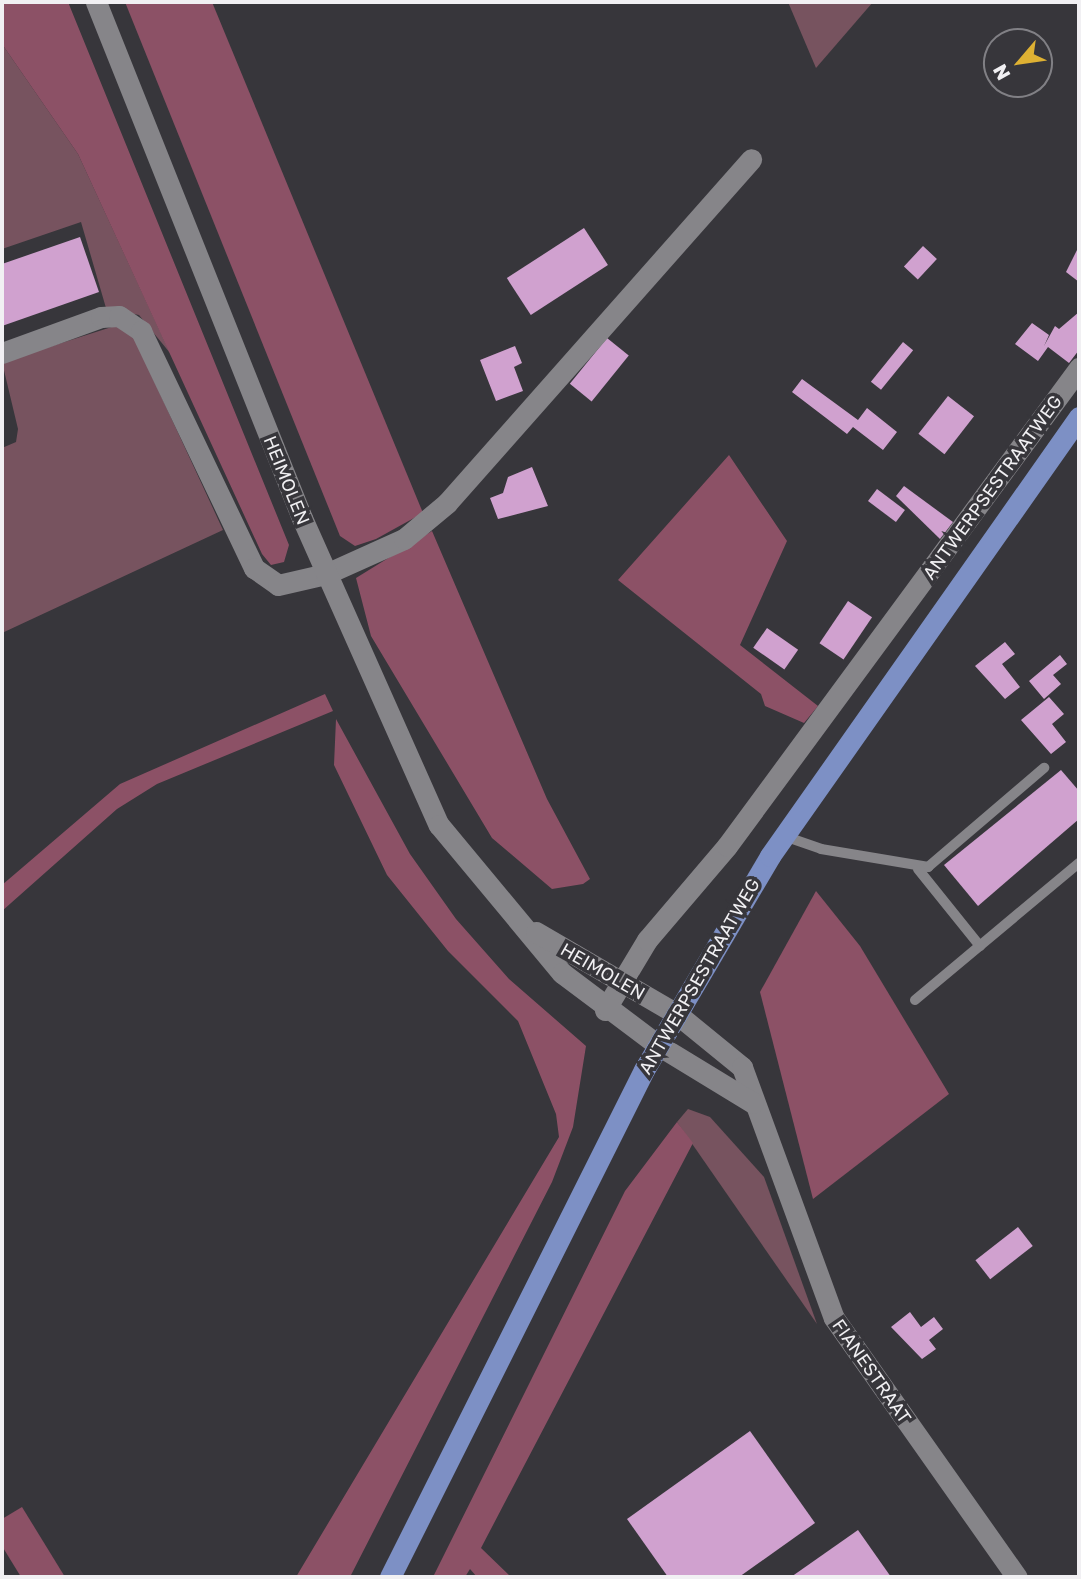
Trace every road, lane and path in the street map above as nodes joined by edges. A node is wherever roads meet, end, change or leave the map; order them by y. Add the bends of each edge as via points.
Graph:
1 (96, 2) edge
2 (751, 159) dead end
3 (2, 353) edge
4 (1079, 368) edge
5 (1079, 417) edge
6 (326, 574) junction
7 (1044, 768) dead end
8 (784, 836) junction
9 (1079, 863) edge
10 (918, 869) junction
11 (530, 929) junction
12 (980, 946) junction
13 (621, 981) junction
14 (915, 1000) dead end
15 (605, 1010) junction
16 (677, 1014) junction
17 (658, 1045) junction
18 (753, 1103) junction
19 (390, 1577) edge
20 (1017, 1577) edge

1 - 6 street, HEIMOLEN
2 - 6 street via 447,503 404,539
3 - 6 street via 101,317 119,316 141,331 254,568 278,585
4 - 13 street, ANTWERPSESTRAATWEG
5 - 8 main road, ANTWERPSESTRAATWEG
6 - 11 street, HEIMOLEN via 439,825
7 - 10 lane via 936,861
8 - 10 lane
8 - 16 main road, ANTWERPSESTRAATWEG
9 - 12 lane
10 - 12 lane
11 - 13 street, HEIMOLEN
11 - 15 street, HEIMOLEN via 562,972
12 - 14 lane
13 - 15 street, ANTWERPSESTRAATWEG
13 - 16 street, HEIMOLEN
15 - 17 street, HEIMOLEN
16 - 17 main road, ANTWERPSESTRAATWEG
16 - 18 street, FIANESTRAAT via 742,1067
17 - 18 street
17 - 19 main road, ANTWERPSESTRAATWEG
18 - 20 street, FIANESTRAAT via 834,1318

